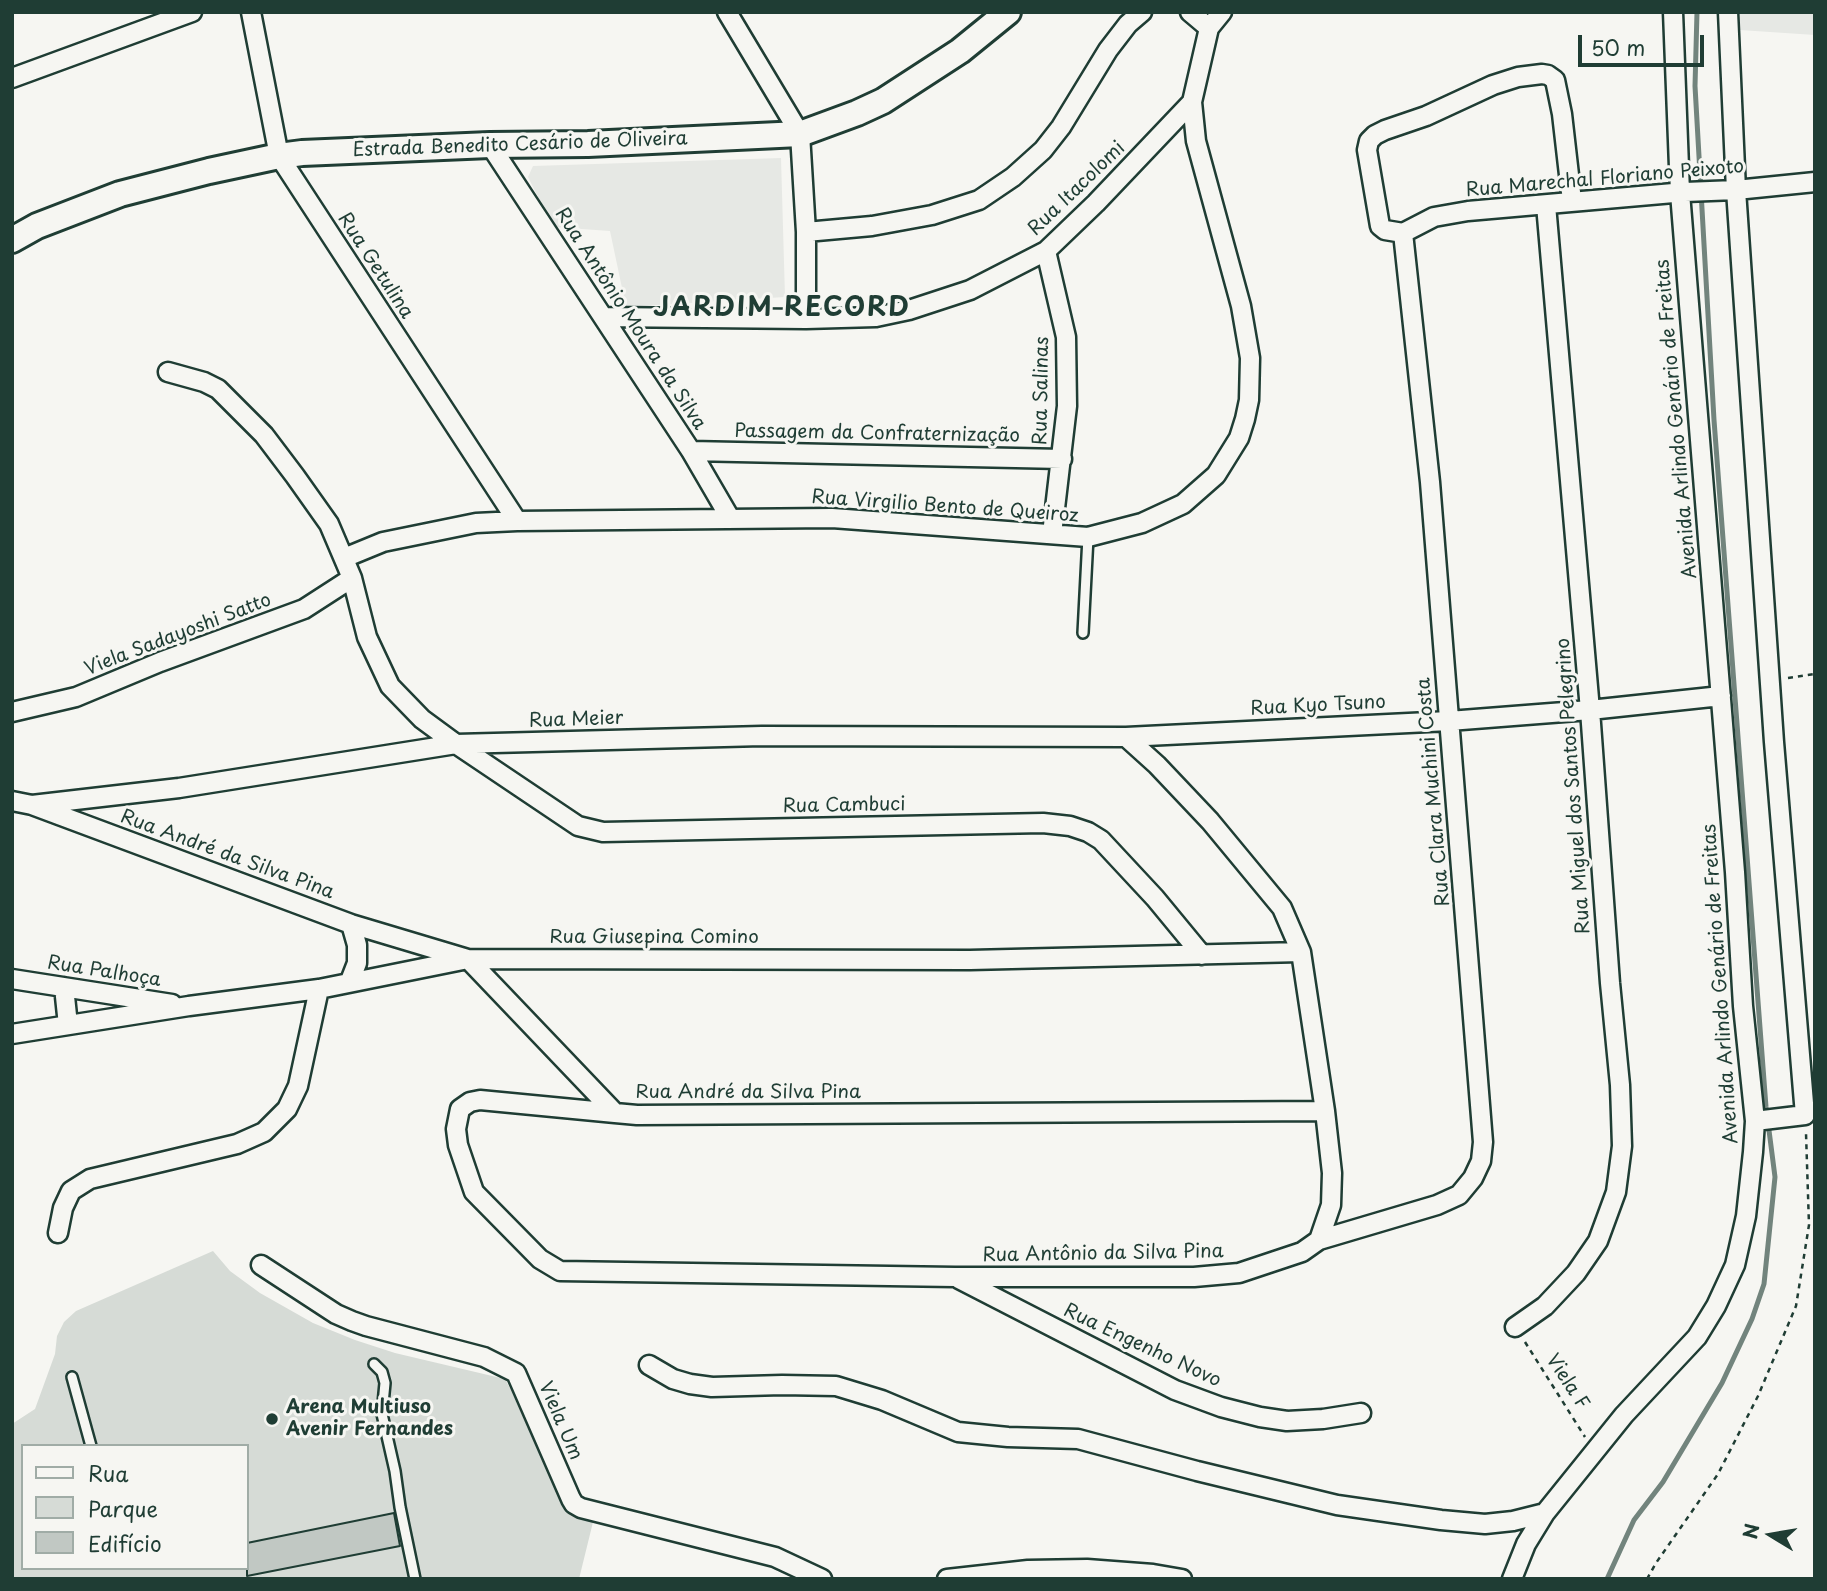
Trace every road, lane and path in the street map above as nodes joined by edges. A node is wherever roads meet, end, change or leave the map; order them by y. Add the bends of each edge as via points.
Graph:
1 (192, 12) edge
2 (251, 12) edge
3 (727, 12) edge
4 (1008, 12) edge
5 (1142, 12) edge
6 (1190, 12) edge
7 (1222, 12) edge
8 (1673, 12) edge
9 (1728, 12) edge
10 (1209, 28) junction
11 (12, 78) edge
12 (1192, 102) junction
13 (800, 134) junction
14 (491, 145) junction
15 (279, 156) junction
16 (1815, 182) edge
17 (1736, 190) junction
18 (1683, 192) junction
19 (1572, 201) junction
20 (1546, 205) junction
21 (806, 232) junction
22 (1403, 233) junction
23 (12, 240) edge
24 (1046, 251) junction
25 (604, 317) junction
26 (806, 319) junction
27 (168, 372) dead end
28 (691, 451) junction
29 (1062, 459) junction
30 (730, 518) junction
31 (517, 521) junction
32 (1052, 534) junction
33 (1088, 537) junction
34 (344, 558) junction
35 (352, 579) junction
36 (1083, 633) dead end
37 (1815, 674) edge
38 (1771, 681) junction
39 (1721, 696) junction
40 (1590, 710) junction
41 (12, 712) edge
42 (1449, 721) junction
43 (1126, 737) junction
44 (456, 744) junction
45 (12, 800) edge
46 (32, 804) junction
47 (351, 924) junction
48 (1301, 952) junction
49 (1202, 955) junction
50 (468, 959) junction
51 (12, 979) edge
52 (350, 981) junction
53 (64, 987) junction
54 (319, 989) junction
55 (189, 1006) junction
56 (68, 1025) junction
57 (12, 1034) edge
58 (1325, 1111) junction
59 (615, 1113) junction
60 (1798, 1116) junction
61 (1759, 1121) junction
62 (58, 1233) dead end
63 (1319, 1240) junction
64 (261, 1265) dead end
65 (955, 1277) junction
66 (1515, 1327) joint
67 (374, 1364) dead end
68 (649, 1365) dead end
69 (72, 1377) dead end
70 (1361, 1413) dead end
71 (90, 1444) edge
72 (1594, 1451) junction
73 (1545, 1513) junction
74 (985, 1577) edge
75 (415, 1579) edge
76 (822, 1579) edge
77 (947, 1579) edge
78 (1182, 1579) edge
79 (1512, 1579) edge
80 (1647, 1579) edge

1 - 11 street
2 - 15 street, Rua Getulina
3 - 13 street
4 - 13 main road, Estrada Benedito Cesário de Oliveira via 960,51 883,101
5 - 21 street via 1108,50 1043,150 979,200 932,215
6 - 10 street
7 - 10 street, Rua Virgilio Bento de Queiroz
8 - 18 street, Avenida Arlindo Genário de Freitas
9 - 17 street
10 - 12 street, Rua Virgilio Bento de Queiroz
12 - 24 street, Rua Itacolomi
12 - 33 street, Rua Virgilio Bento de Queiroz via 1196,141 1241,306 1250,358 1245,419 1216,475 1183,504 1142,523
13 - 14 main road, Estrada Benedito Cesário de Oliveira
13 - 21 street
14 - 15 main road, Estrada Benedito Cesário de Oliveira
14 - 25 street, Rua Antônio Moura da Silva
15 - 23 main road, Estrada Benedito Cesário de Oliveira via 120,194
15 - 31 street, Rua Getulina
16 - 17 street, Rua Marechal Floriano Peixoto
17 - 18 street, Rua Marechal Floriano Peixoto
17 - 38 street
18 - 19 street, Rua Marechal Floriano Peixoto
18 - 39 street, Avenida Arlindo Genário de Freitas
19 - 20 street, Rua Marechal Floriano Peixoto
19 - 22 street via 1557,83 1542,74 1518,77 1368,141 1380,226
20 - 22 street, Rua Marechal Floriano Peixoto via 1450,213
20 - 40 street, Rua Miguel dos Santos Pelegrino
21 - 26 street
22 - 42 street, Rua Clara Muchini Costa via 1430,482
24 - 26 street, Rua Itacolomi via 970,290 909,310 876,317
24 - 29 street, Rua Salinas via 1066,337
25 - 26 street, Rua Itacolomi
25 - 28 street, Rua Antônio Moura da Silva
27 - 34 street, Rua Cambuci via 218,389 264,435 329,524
28 - 29 street, Passagem da Confraternização
28 - 30 street, Rua Antônio Moura da Silva
29 - 32 street, Rua Salinas
30 - 31 street, Rua Virgilio Bento de Queiroz
30 - 32 street, Rua Virgilio Bento de Queiroz via 832,519
31 - 34 street, Rua Virgilio Bento de Queiroz via 476,523 383,542
32 - 33 street, Rua Virgilio Bento de Queiroz
33 - 36 lane
34 - 35 street, Rua Cambuci
35 - 41 street, Viela Sadayoshi Satto via 304,609 76,697
35 - 44 street, Rua Cambuci via 367,638 390,685 422,719
37 - 38 path
38 - 60 street
39 - 40 street, Rua Kyo Tsuno
39 - 61 street, Avenida Arlindo Genário de Freitas via 1743,1006
40 - 42 street, Rua Kyo Tsuno
40 - 66 street, Rua Miguel dos Santos Pelegrino via 1622,1146 1616,1192 1598,1241 1577,1273 1545,1306
42 - 43 street, Rua Kyo Tsuno
42 - 63 street, Rua Clara Muchini Costa via 1481,1161 1459,1195
43 - 44 street, Rua Meier via 762,736
43 - 48 street via 1201,812 1282,908
44 - 46 street, Rua Meier via 179,788
44 - 49 street, Rua Cambuci via 578,826 603,832 1070,826 1101,840
45 - 46 street, Rua André da Silva Pina
46 - 47 street, Rua André da Silva Pina
47 - 50 street, Rua André da Silva Pina
47 - 52 street via 358,963
48 - 49 street, Rua Giusepina Comino
48 - 58 street
49 - 50 street, Rua Giusepina Comino via 970,960
50 - 52 street, Rua Giusepina Comino
50 - 59 street, Rua André da Silva Pina
51 - 53 street, Rua Palhoça
52 - 54 street, Rua Giusepina Comino
53 - 55 street, Rua Palhoça
53 - 56 street
54 - 55 street, Rua Giusepina Comino
54 - 62 street via 298,1086 287,1110 264,1132 237,1144 90,1180 71,1191
55 - 56 street, Rua Giusepina Comino
56 - 57 street, Rua Giusepina Comino
58 - 59 street, Rua André da Silva Pina
58 - 63 street via 1331,1205
59 - 65 street, Rua Antônio da Silva Pina via 489,1100 470,1102 460,1109 458,1145 474,1192 540,1259 560,1271
60 - 61 street
60 - 80 path via 1808,1169 1809,1225 1796,1306 1718,1474
61 - 72 street, Avenida Arlindo Genário de Freitas via 1735,1265 1716,1306 1697,1337
63 - 65 street, Rua Antônio da Silva Pina via 1302,1252 1238,1273
64 - 76 street, Viela Um via 352,1321 484,1357 516,1373 570,1499 581,1508 775,1557
65 - 70 street, Rua Engenho Novo via 1175,1390 1220,1407 1287,1421
66 - 72 path, Viela F
67 - 75 lane via 385,1383 382,1414
68 - 73 street via 673,1379 712,1387 836,1386 958,1432 1078,1439 1337,1505 1485,1524
69 - 71 lane
72 - 73 street, Avenida Arlindo Genário de Freitas
73 - 79 street, Avenida Arlindo Genário de Freitas
74 - 77 street
74 - 78 street via 1028,1570 1087,1569

